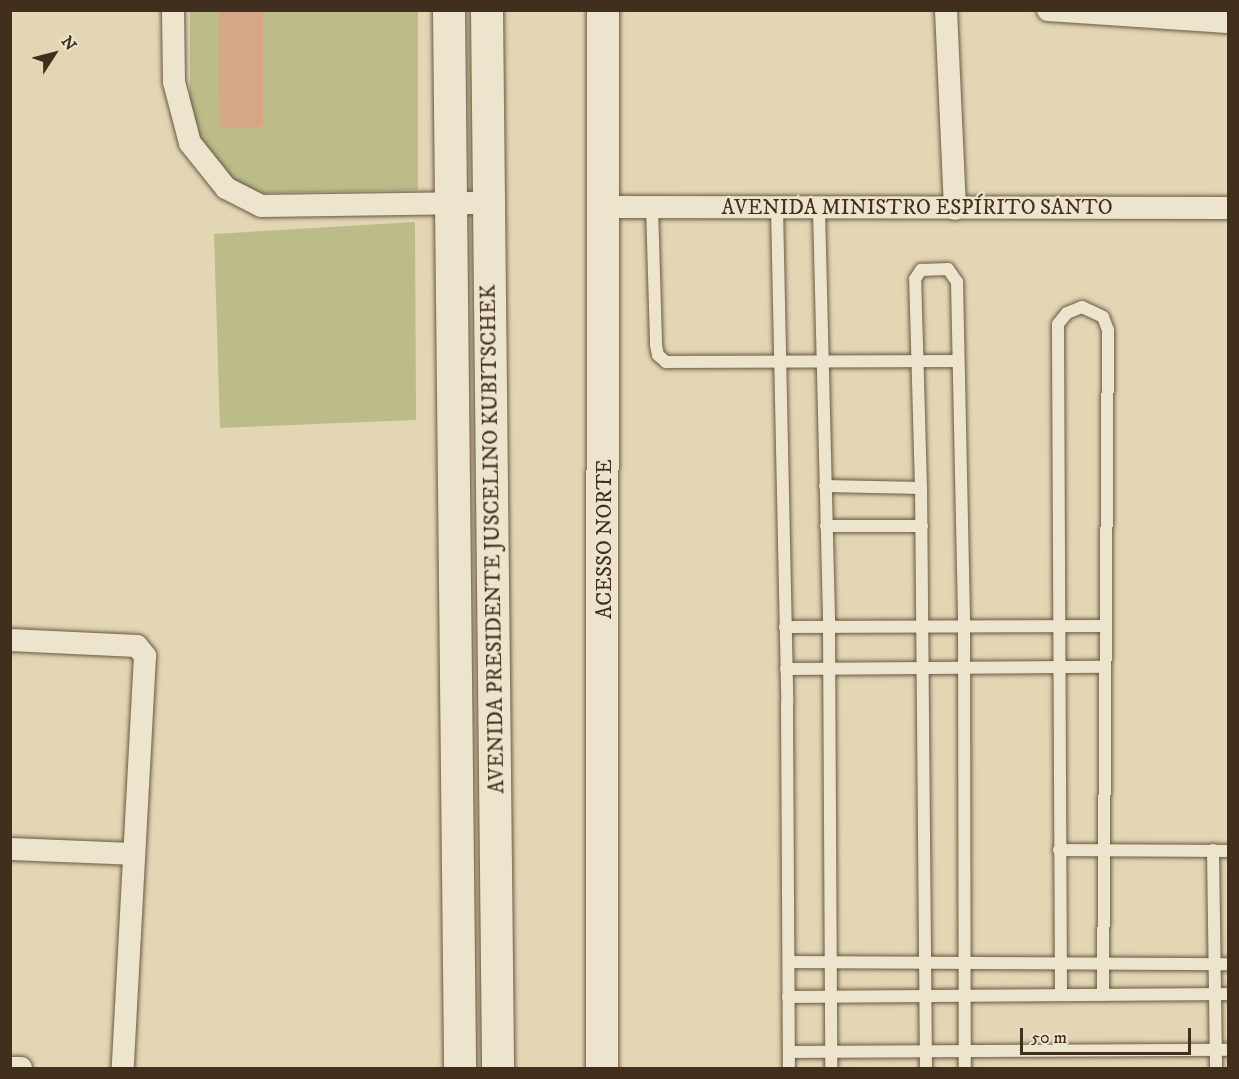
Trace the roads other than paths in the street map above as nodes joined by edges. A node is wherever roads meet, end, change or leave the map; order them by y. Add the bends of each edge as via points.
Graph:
1 (172, 10) edge
2 (449, 10) edge
3 (487, 10) edge
4 (603, 10) edge
5 (946, 10) edge
6 (1048, 10) edge
7 (1228, 22) edge
8 (452, 203) junction
9 (490, 203) junction
10 (606, 207) junction
11 (652, 207) junction
12 (777, 208) junction
13 (819, 208) junction
14 (1228, 208) edge
15 (955, 209) junction
16 (916, 360) junction
17 (958, 361) junction
18 (821, 363) junction
19 (781, 364) junction
20 (825, 486) junction
21 (921, 488) junction
22 (826, 526) junction
23 (922, 526) junction
24 (963, 625) junction
25 (1057, 625) junction
26 (923, 626) junction
27 (1105, 626) junction
28 (785, 627) junction
29 (829, 628) junction
30 (10, 639) edge
31 (964, 667) junction
32 (1105, 667) junction
33 (1057, 668) junction
34 (786, 669) junction
35 (924, 669) junction
36 (828, 670) junction
37 (10, 849) edge
38 (1059, 850) junction
39 (1102, 850) junction
40 (1213, 850) junction
41 (1228, 851) edge
42 (133, 854) junction
43 (789, 962) junction
44 (830, 962) junction
45 (925, 964) junction
46 (964, 964) junction
47 (1215, 964) junction
48 (1228, 964) edge
49 (1061, 965) junction
50 (1103, 965) junction
51 (830, 995) junction
52 (1061, 995) junction
53 (1103, 995) junction
54 (1222, 995) edge
55 (925, 996) junction
56 (964, 996) junction
57 (788, 997) junction
58 (1222, 1050) edge
59 (831, 1051) junction
60 (926, 1051) junction
61 (789, 1052) junction
62 (964, 1052) junction
63 (10, 1068) edge
64 (21, 1068) edge
65 (123, 1068) edge
66 (460, 1068) edge
67 (498, 1068) edge
68 (602, 1068) edge
69 (789, 1068) edge
70 (831, 1068) edge
71 (926, 1068) edge
72 (965, 1068) edge
73 (1216, 1068) edge

1 - 8 street via 174,82 190,143 226,188 261,206
2 - 8 main road, AVENIDA PRESIDENTE JUSCELINO KUBITSCHEK
3 - 9 main road, AVENIDA PRESIDENTE JUSCELINO KUBITSCHEK
4 - 10 main road, ACESSO NORTE
5 - 15 street
6 - 7 street
8 - 9 street
8 - 66 main road, AVENIDA PRESIDENTE JUSCELINO KUBITSCHEK
9 - 67 main road, AVENIDA PRESIDENTE JUSCELINO KUBITSCHEK
10 - 11 street, AVENIDA MINISTRO ESPÍRITO SANTO
10 - 68 main road, ACESSO NORTE
11 - 12 street, AVENIDA MINISTRO ESPÍRITO SANTO
11 - 19 lane via 658,355 666,362
12 - 13 street, AVENIDA MINISTRO ESPÍRITO SANTO
12 - 19 lane
13 - 15 street, AVENIDA MINISTRO ESPÍRITO SANTO
13 - 18 lane
14 - 15 street, AVENIDA MINISTRO ESPÍRITO SANTO
16 - 17 lane
16 - 17 lane via 915,279 921,270 948,269 957,282
16 - 18 lane
16 - 21 lane
17 - 24 lane
18 - 19 lane
18 - 20 lane
19 - 28 lane
20 - 21 lane
20 - 22 lane
21 - 23 lane
22 - 23 lane
22 - 29 lane
23 - 26 lane
24 - 25 lane
24 - 26 lane
24 - 31 lane
25 - 27 lane
25 - 27 lane via 1058,324 1067,313 1082,307 1103,317 1108,330
25 - 33 lane
26 - 29 lane
26 - 35 lane
27 - 32 lane
28 - 29 lane
28 - 34 lane
29 - 36 lane
30 - 42 street via 136,646 142,650 145,656
31 - 33 lane
31 - 35 lane
31 - 46 lane
32 - 33 lane
32 - 39 lane
33 - 38 lane
34 - 36 lane
34 - 43 lane
35 - 36 lane
35 - 45 lane
36 - 44 lane
37 - 42 street
38 - 39 lane
38 - 49 lane
39 - 40 lane
39 - 50 lane
40 - 41 lane
40 - 47 lane
42 - 65 street
43 - 44 lane
43 - 57 lane
44 - 45 lane
44 - 51 lane
45 - 46 lane
45 - 55 lane
46 - 49 lane
46 - 56 lane
47 - 48 lane
47 - 50 lane
47 - 54 lane
49 - 50 lane
49 - 52 lane
50 - 53 lane
51 - 55 lane
51 - 57 lane
51 - 59 lane
52 - 53 lane
52 - 56 lane
53 - 54 lane
54 - 58 lane
55 - 56 lane
55 - 60 lane
56 - 62 lane
57 - 61 lane
58 - 62 lane
58 - 73 lane
59 - 60 lane
59 - 61 lane
59 - 70 lane
60 - 62 lane
60 - 71 lane
61 - 69 lane
62 - 72 lane
63 - 64 street

